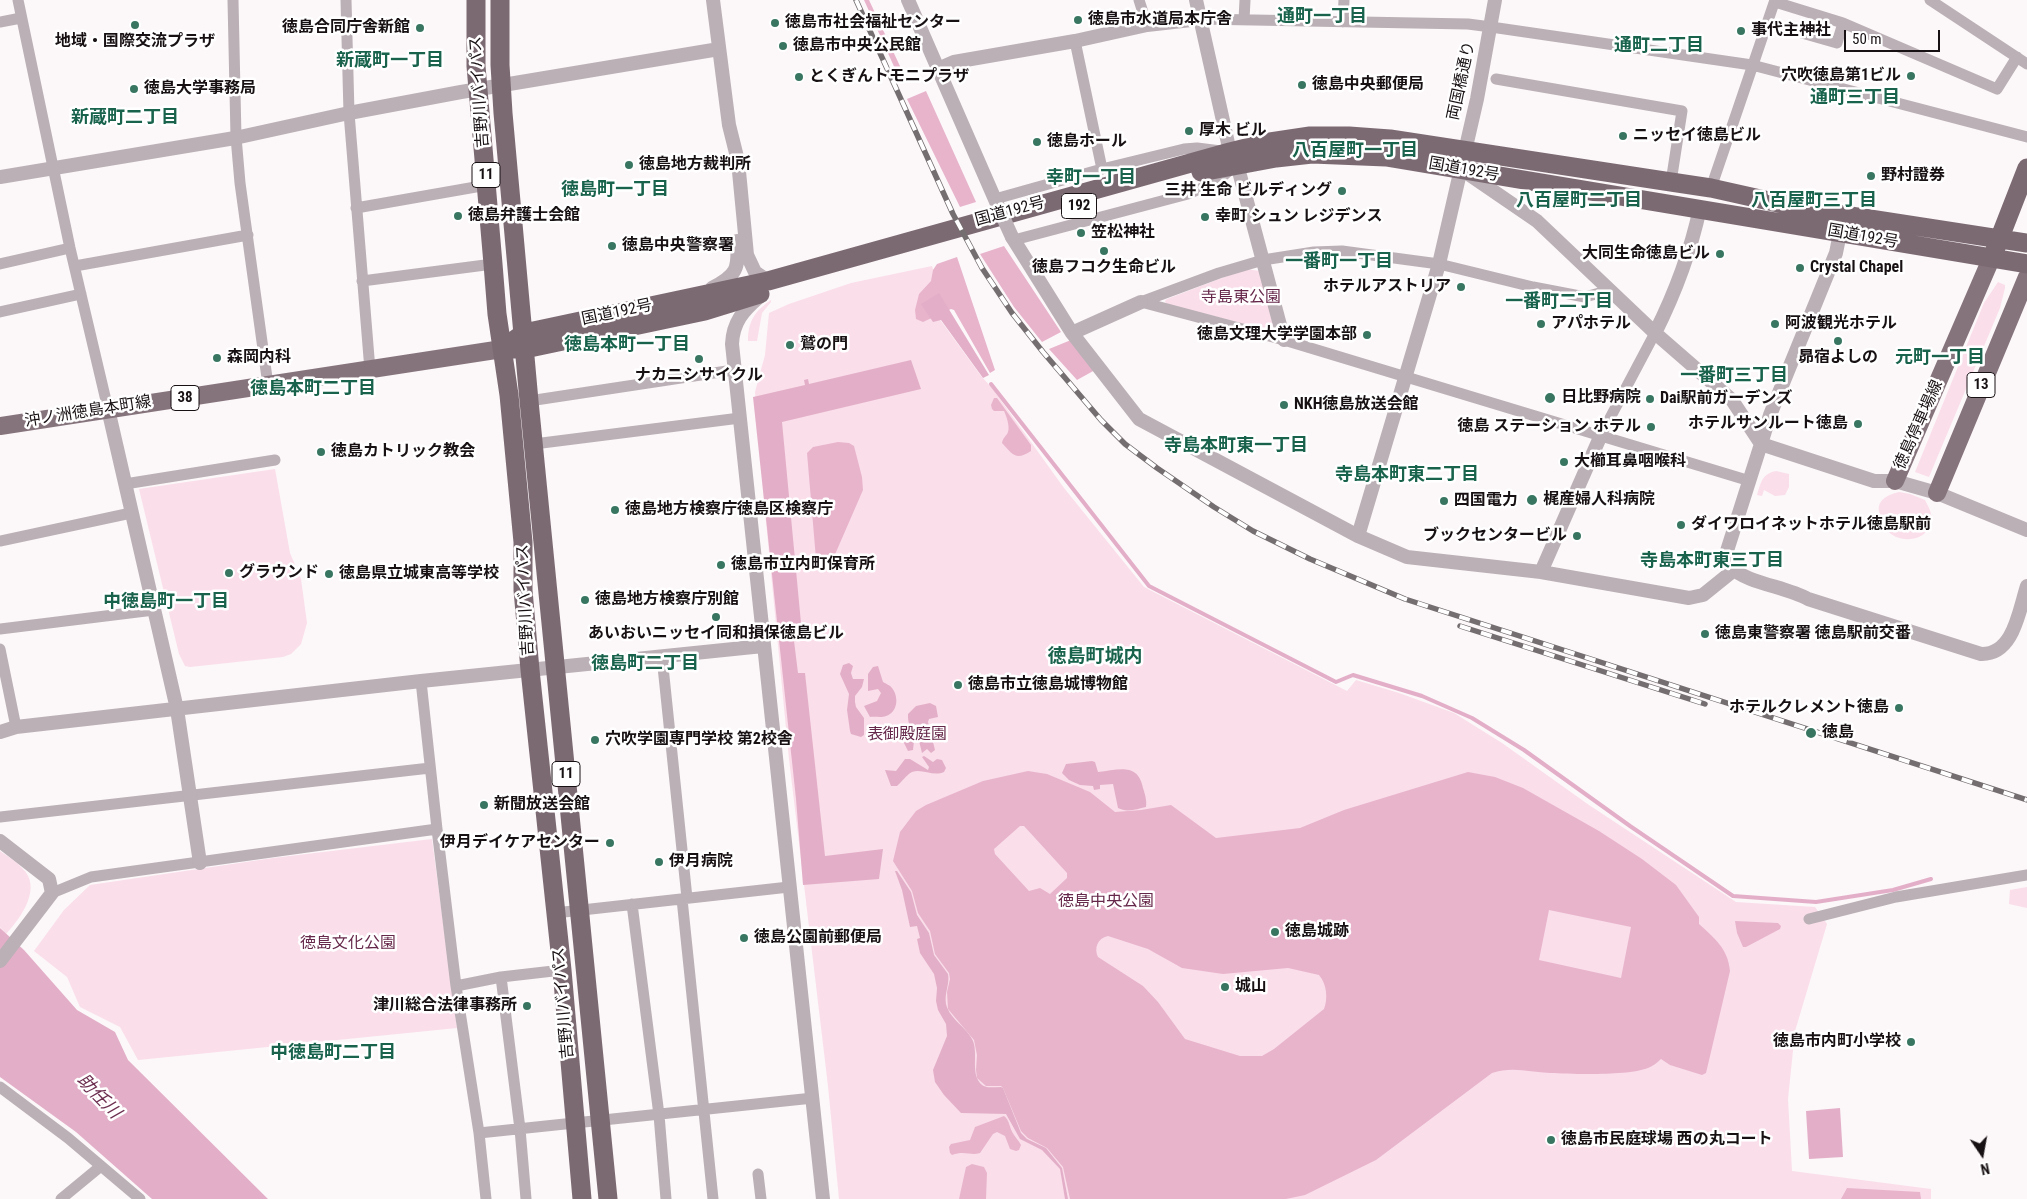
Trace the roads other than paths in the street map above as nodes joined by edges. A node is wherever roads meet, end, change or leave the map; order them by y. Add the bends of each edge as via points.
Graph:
1 (18, 0) edge
2 (232, 0) edge
3 (346, 0) edge
4 (476, 0) edge
5 (500, 0) edge
6 (713, 0) edge
7 (908, 0) edge
8 (1139, 0) edge
9 (1196, 0) edge
10 (1244, 0) edge
11 (1344, 0) edge
12 (1495, 0) edge
13 (1930, 0) edge
14 (1775, 1) edge
15 (21, 18) junction
16 (1200, 19) junction
17 (1244, 20) junction
18 (0, 22) edge
19 (1343, 22) junction
20 (1767, 23) junction
21 (1842, 23) junction
22 (1147, 25) junction
23 (1491, 27) junction
24 (1075, 41) junction
25 (719, 49) junction
26 (2022, 60) edge
27 (1752, 65) junction
28 (938, 69) junction
29 (1496, 80) dead end
30 (502, 85) junction
31 (478, 89) junction
32 (349, 113) junction
33 (729, 125) junction
34 (236, 137) junction
35 (2027, 137) edge
36 (1465, 150) junction
37 (1233, 158) junction
38 (54, 168) junction
39 (2027, 168) edge
40 (1102, 169) junction
41 (1461, 170) junction
42 (0, 177) edge
43 (1671, 182) junction
44 (487, 185) junction
45 (1711, 188) junction
46 (996, 201) junction
47 (356, 208) junction
48 (1700, 208) junction
49 (1840, 233) junction
50 (248, 235) junction
51 (1013, 238) junction
52 (1999, 240) junction
53 (2027, 243) edge
54 (70, 248) junction
55 (1991, 259) junction
56 (1263, 260) junction
57 (0, 264) edge
58 (492, 264) junction
59 (1439, 264) junction
60 (2027, 264) edge
61 (75, 266) junction
62 (2027, 277) edge
63 (362, 280) junction
64 (765, 287) junction
65 (1610, 290) junction
66 (81, 294) junction
67 (699, 295) junction
68 (1141, 302) junction
69 (0, 312) edge
70 (1072, 332) junction
71 (1655, 333) junction
72 (1284, 340) junction
73 (524, 341) junction
74 (502, 349) junction
75 (370, 370) junction
76 (727, 371) dead end
77 (1404, 378) junction
78 (268, 386) junction
79 (529, 401) junction
80 (108, 409) junction
81 (740, 418) junction
82 (0, 426) edge
83 (1601, 435) junction
84 (534, 444) junction
85 (1761, 444) junction
86 (275, 460) dead end
87 (1750, 481) junction
88 (1895, 481) junction
89 (125, 484) junction
90 (1937, 493) junction
91 (131, 513) junction
92 (2027, 530) edge
93 (1358, 536) junction
94 (0, 541) edge
95 (1734, 570) junction
96 (1541, 572) junction
97 (2027, 586) edge
98 (154, 610) junction
99 (0, 629) edge
100 (763, 646) junction
101 (0, 649) edge
102 (662, 657) junction
103 (556, 668) junction
104 (530, 670) junction
105 (421, 681) junction
106 (177, 710) junction
107 (16, 728) junction
108 (0, 732) edge
109 (430, 768) junction
110 (190, 795) junction
111 (0, 817) edge
112 (437, 829) junction
113 (0, 841) edge
114 (200, 862) junction
115 (2027, 875) edge
116 (789, 887) junction
117 (52, 893) junction
118 (684, 899) junction
119 (632, 904) junction
120 (580, 910) junction
121 (556, 913) junction
122 (1809, 919) dead end
123 (0, 961) edge
124 (562, 970) junction
125 (501, 977) junction
126 (456, 986) junction
127 (0, 1087) edge
128 (813, 1098) junction
129 (704, 1110) junction
130 (659, 1114) junction
131 (600, 1121) junction
132 (574, 1123) junction
133 (520, 1129) junction
134 (479, 1133) junction
135 (100, 1166) junction
136 (758, 1174) dead end
137 (61, 1199) edge
138 (140, 1199) edge
139 (486, 1199) edge
140 (526, 1199) edge
141 (582, 1199) edge
142 (608, 1199) edge
143 (666, 1199) edge
144 (713, 1199) edge
145 (761, 1199) edge
146 (823, 1199) edge

1 - 15 street
2 - 34 street
3 - 32 street
4 - 31 highway, 吉野川バイパス / 11
5 - 30 highway, 吉野川バイパス / 11
6 - 25 street
7 - 28 street
8 - 22 street
9 - 16 street
10 - 17 street
11 - 19 street
12 - 23 street, 両国橋通り
13 - 26 street
14 - 20 street
14 - 21 street
15 - 18 street
15 - 38 street
16 - 17 street
16 - 22 street
16 - 37 street
17 - 19 street
19 - 23 street
20 - 21 street via 1837,43
20 - 27 street
21 - 26 street via 1997,89
22 - 24 street
23 - 27 street
23 - 36 street, 両国橋通り
24 - 28 street via 954,62
24 - 40 street
25 - 30 street
25 - 33 street
27 - 35 street
27 - 45 street
28 - 46 street
29 - 43 street via 1682,111
30 - 31 street
30 - 73 highway, 吉野川バイパス / 11
31 - 32 street
31 - 44 highway, 吉野川バイパス / 11
32 - 34 street
32 - 47 street
33 - 64 street via 738,161 747,255
33 - 67 street via 729,162 738,257 732,276
34 - 38 street
34 - 50 street
36 - 37 highway, 国道192号 / 192 via 1390,139 1310,136 1280,140
36 - 41 street, 両国橋通り
36 - 43 highway, 国道192号 / 192
37 - 40 street via 1197,148 1184,149
37 - 41 highway, 国道192号 / 192 via 1347,154
37 - 51 street via 1216,182 1188,194
37 - 56 street
37 - 64 highway, 国道192号 / 192 via 1194,174
38 - 42 street
38 - 54 street
39 - 52 highway
40 - 46 street
41 - 48 highway, 国道192号 / 192
41 - 59 street, 両国橋通り
41 - 65 street via 1537,221
43 - 45 highway, 国道192号 / 192
44 - 47 street
44 - 58 highway, 吉野川バイパス / 11
45 - 52 highway, 国道192号 / 192 via 1805,209
46 - 51 street, bridge
47 - 63 street
48 - 49 highway, 国道192号 / 192
48 - 71 street via 1696,229
49 - 55 highway, 国道192号 / 192
49 - 85 street via 1836,253
50 - 61 street
50 - 78 street
51 - 70 street
52 - 53 highway, 国道192号 / 192
52 - 55 highway
54 - 57 street
54 - 61 street
55 - 60 highway, 国道192号 / 192
55 - 88 main road, 徳島停車場線 / 13
56 - 59 street via 1342,251
56 - 68 street
56 - 72 street
58 - 63 street
58 - 74 highway, 吉野川バイパス / 11
59 - 65 street via 1585,297
59 - 77 street, 両国橋通り
61 - 66 street
62 - 90 main road, 13
63 - 75 street
64 - 67 highway, 国道192号 / 192
64 - 73 highway, 国道192号 / 192 via 705,311
64 - 81 street via 737,318 732,334
65 - 71 street
66 - 69 street
66 - 80 street
67 - 73 highway, 国道192号 / 192
68 - 70 street
68 - 72 street
70 - 93 street via 1139,419
71 - 83 street
71 - 85 street via 1732,400
72 - 77 street
73 - 74 highway, 国道192号 / 192
73 - 79 highway, 吉野川バイパス / 11
74 - 75 main road, 沖ノ洲徳島本町線 / 38
74 - 104 highway, 吉野川バイパス / 11 via 523,542
75 - 78 main road, 沖ノ洲徳島本町線 / 38
76 - 79 street
77 - 83 street
77 - 93 street, 両国橋通り
78 - 80 main road, 沖ノ洲徳島本町線 / 38
79 - 84 highway, 吉野川バイパス / 11
80 - 82 main road, 沖ノ洲徳島本町線 / 38
80 - 89 street
81 - 84 street
81 - 100 street
83 - 87 street
83 - 96 street
84 - 103 highway, 吉野川バイパス / 11
85 - 87 street
85 - 88 street via 1874,480
86 - 89 street
87 - 95 street via 1726,554
88 - 90 street
89 - 91 street
90 - 92 street
91 - 94 street
91 - 98 street
93 - 96 street via 1407,557
95 - 96 street via 1703,595 1689,598
95 - 97 street via 1808,599 1981,654 1993,653 2004,645 2012,633
98 - 99 street
98 - 106 street
100 - 102 street
100 - 116 street
101 - 107 street
102 - 103 street
102 - 118 street
103 - 104 street
103 - 120 highway, 吉野川バイパス / 11
104 - 105 street
104 - 121 highway, 吉野川バイパス / 11
105 - 106 street
105 - 109 street
106 - 107 street
106 - 110 street
107 - 108 street
109 - 110 street
109 - 112 street
110 - 111 street
110 - 114 street
112 - 114 street
112 - 126 street
113 - 117 street via 49,879
114 - 117 street via 91,877
115 - 122 street via 1896,897
116 - 118 street
116 - 128 street
117 - 123 street
118 - 119 street
118 - 129 street
119 - 120 street
119 - 130 street
120 - 121 street
120 - 131 highway, 吉野川バイパス / 11
121 - 124 highway, 吉野川バイパス / 11
124 - 125 street
124 - 132 highway, 吉野川バイパス / 11
125 - 126 street
125 - 133 street
126 - 134 street
127 - 135 street
128 - 129 street
128 - 146 street
129 - 130 street
129 - 144 street
130 - 131 street
130 - 143 street
131 - 132 street
131 - 142 highway, 吉野川バイパス / 11
132 - 133 street
132 - 141 highway, 吉野川バイパス / 11
133 - 134 street
133 - 140 street
134 - 139 street
135 - 137 street
135 - 138 street
136 - 145 street

